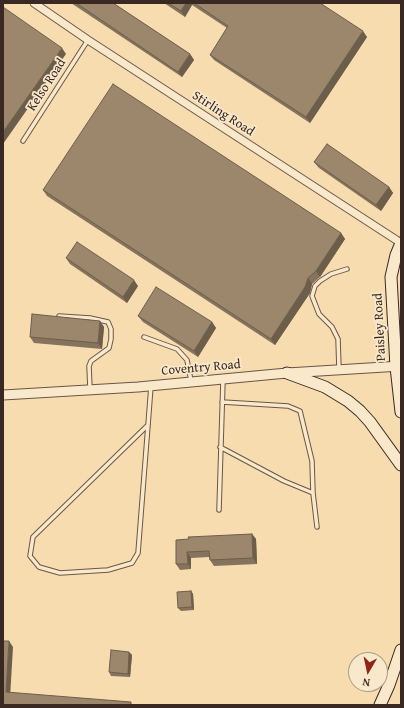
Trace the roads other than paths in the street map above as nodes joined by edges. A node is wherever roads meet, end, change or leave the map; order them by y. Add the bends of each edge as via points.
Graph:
1 (34, 3) edge
2 (88, 40) junction
3 (23, 141) dead end
4 (401, 243) edge
5 (348, 269) dead end
6 (59, 316) edge
7 (144, 338) dead end
8 (399, 367) edge
9 (339, 370) junction
10 (287, 373) junction
11 (223, 379) junction
12 (191, 382) junction
13 (151, 385) junction
14 (90, 390) junction
15 (3, 395) edge
16 (222, 402) junction
17 (401, 412) edge
18 (148, 425) junction
19 (220, 448) junction
20 (401, 465) edge
21 (312, 493) junction
22 (219, 510) dead end
23 (317, 527) dead end
24 (401, 650) edge
25 (380, 705) edge

1 - 2 street, Stirling Road
2 - 3 lane, Kelso Road
2 - 4 street, Stirling Road
4 - 8 main road, Paisley Road via 391,277
5 - 9 lane via 331,274 320,281 315,286 312,296 319,314 332,327 338,339
6 - 14 lane via 108,322 111,329 109,348 94,358 89,366
7 - 12 lane via 177,349 187,360
8 - 9 street, Coventry Road
8 - 17 main road, Paisley Road
9 - 10 street, Coventry Road
10 - 11 street, Coventry Road
10 - 20 main road via 325,387 348,401 370,422
11 - 12 street, Coventry Road
11 - 16 lane
12 - 13 street, Coventry Road
13 - 14 street, Coventry Road
13 - 18 lane
14 - 15 street, Coventry Road
16 - 19 lane
16 - 21 lane via 288,406 300,411 312,461
18 - 18 lane via 138,553 132,564 108,570 60,573 40,566 30,556 34,537
19 - 21 lane via 284,482
19 - 22 lane
21 - 23 lane
24 - 25 main road

